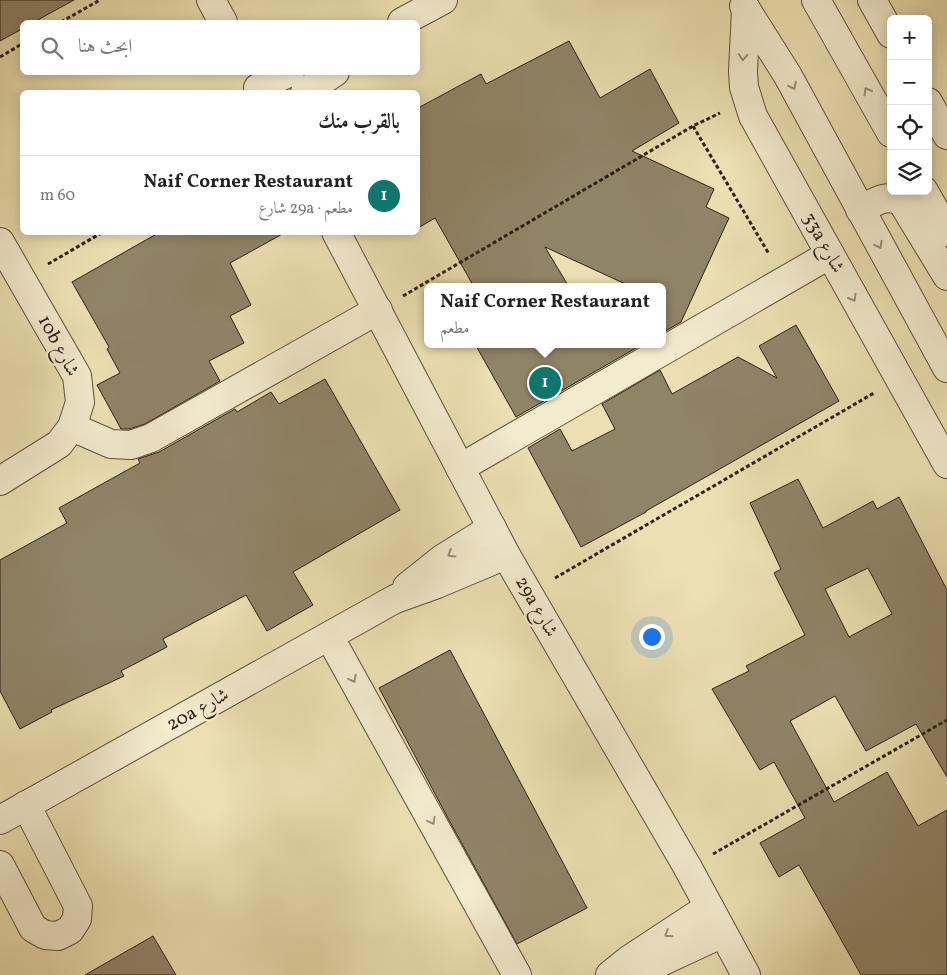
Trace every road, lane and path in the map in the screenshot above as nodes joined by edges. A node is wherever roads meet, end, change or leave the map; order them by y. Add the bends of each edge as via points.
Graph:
1 (100, 0) edge
2 (211, 0) edge
3 (443, 0) edge
4 (816, 0) edge
5 (872, 0) edge
6 (743, 4) edge
7 (65, 20) edge
8 (222, 20) edge
9 (406, 20) edge
10 (887, 27) edge
11 (20, 45) edge
12 (0, 57) edge
13 (282, 75) edge
14 (330, 75) edge
15 (256, 84) edge
16 (308, 90) edge
17 (748, 100) junction
18 (930, 105) edge
19 (693, 126) junction
20 (887, 126) edge
21 (947, 135) edge
22 (926, 195) edge
23 (860, 210) junction
24 (947, 232) edge
25 (98, 235) edge
26 (338, 235) edge
27 (0, 242) edge
28 (829, 255) junction
29 (947, 276) edge
30 (784, 281) junction
31 (424, 283) edge
32 (424, 283) edge
33 (10, 284) edge
34 (378, 310) junction
35 (947, 368) edge
36 (899, 378) junction
37 (72, 427) junction
38 (947, 464) edge
39 (460, 468) junction
40 (0, 481) edge
41 (492, 528) junction
42 (506, 555) junction
43 (528, 593) junction
44 (396, 599) junction
45 (329, 636) junction
46 (947, 720) edge
47 (26, 806) junction
48 (0, 820) edge
49 (0, 865) edge
50 (688, 868) junction
51 (709, 907) junction
52 (723, 933) junction
53 (517, 975) edge
54 (610, 975) edge
55 (633, 975) edge
56 (746, 975) edge

1 - 7 path
2 - 8 street
3 - 9 street
20 -> 4 street
5 - 10 street
6 -> 17 street, 33a شارع via 742,71
6 -> 23 street, 33a شارع via 788,76
11 - 12 path
13 - 15 street
14 - 16 street
17 - 19 path
17 - 28 street, 33a شارع via 761,132
18 - 21 street
19 - 30 path
19 - 31 path
22 - 24 street
23 - 29 street via 886,198 902,202
23 -> 35 street, 33a شارع
25 - 33 path
26 - 34 street, 29a شارع
27 - 33 street, 10b شارع
28 - 30 street
28 -> 36 street, 33a شارع
30 - 39 street
32 - 34 path
33 - 37 street, 10b شارع via 77,376 80,402
34 - 37 street via 151,438 131,445 111,444
34 - 39 street, 29a شارع
36 - 38 street, 33a شارع
36 - 43 path
37 - 40 street, 10b شارع via 59,444
39 - 41 street, 29a شارع
41 - 42 street, 29a شارع
41 -> 44 street, 20a شارع via 428,569
42 - 43 street, 29a شارع
42 - 44 street, 20a شارع
43 - 50 street, 29a شارع
44 - 45 street, 20a شارع
45 - 47 street, 20a شارع
45 -> 53 street
46 - 50 path
47 - 48 street, 20a شارع
47 - 49 street via 78,906 77,919 70,930 58,936 45,935 34,928
50 - 51 street, 29a شارع
51 - 52 street, 29a شارع
51 -> 54 street
52 - 55 street
52 - 56 street, 29a شارع

